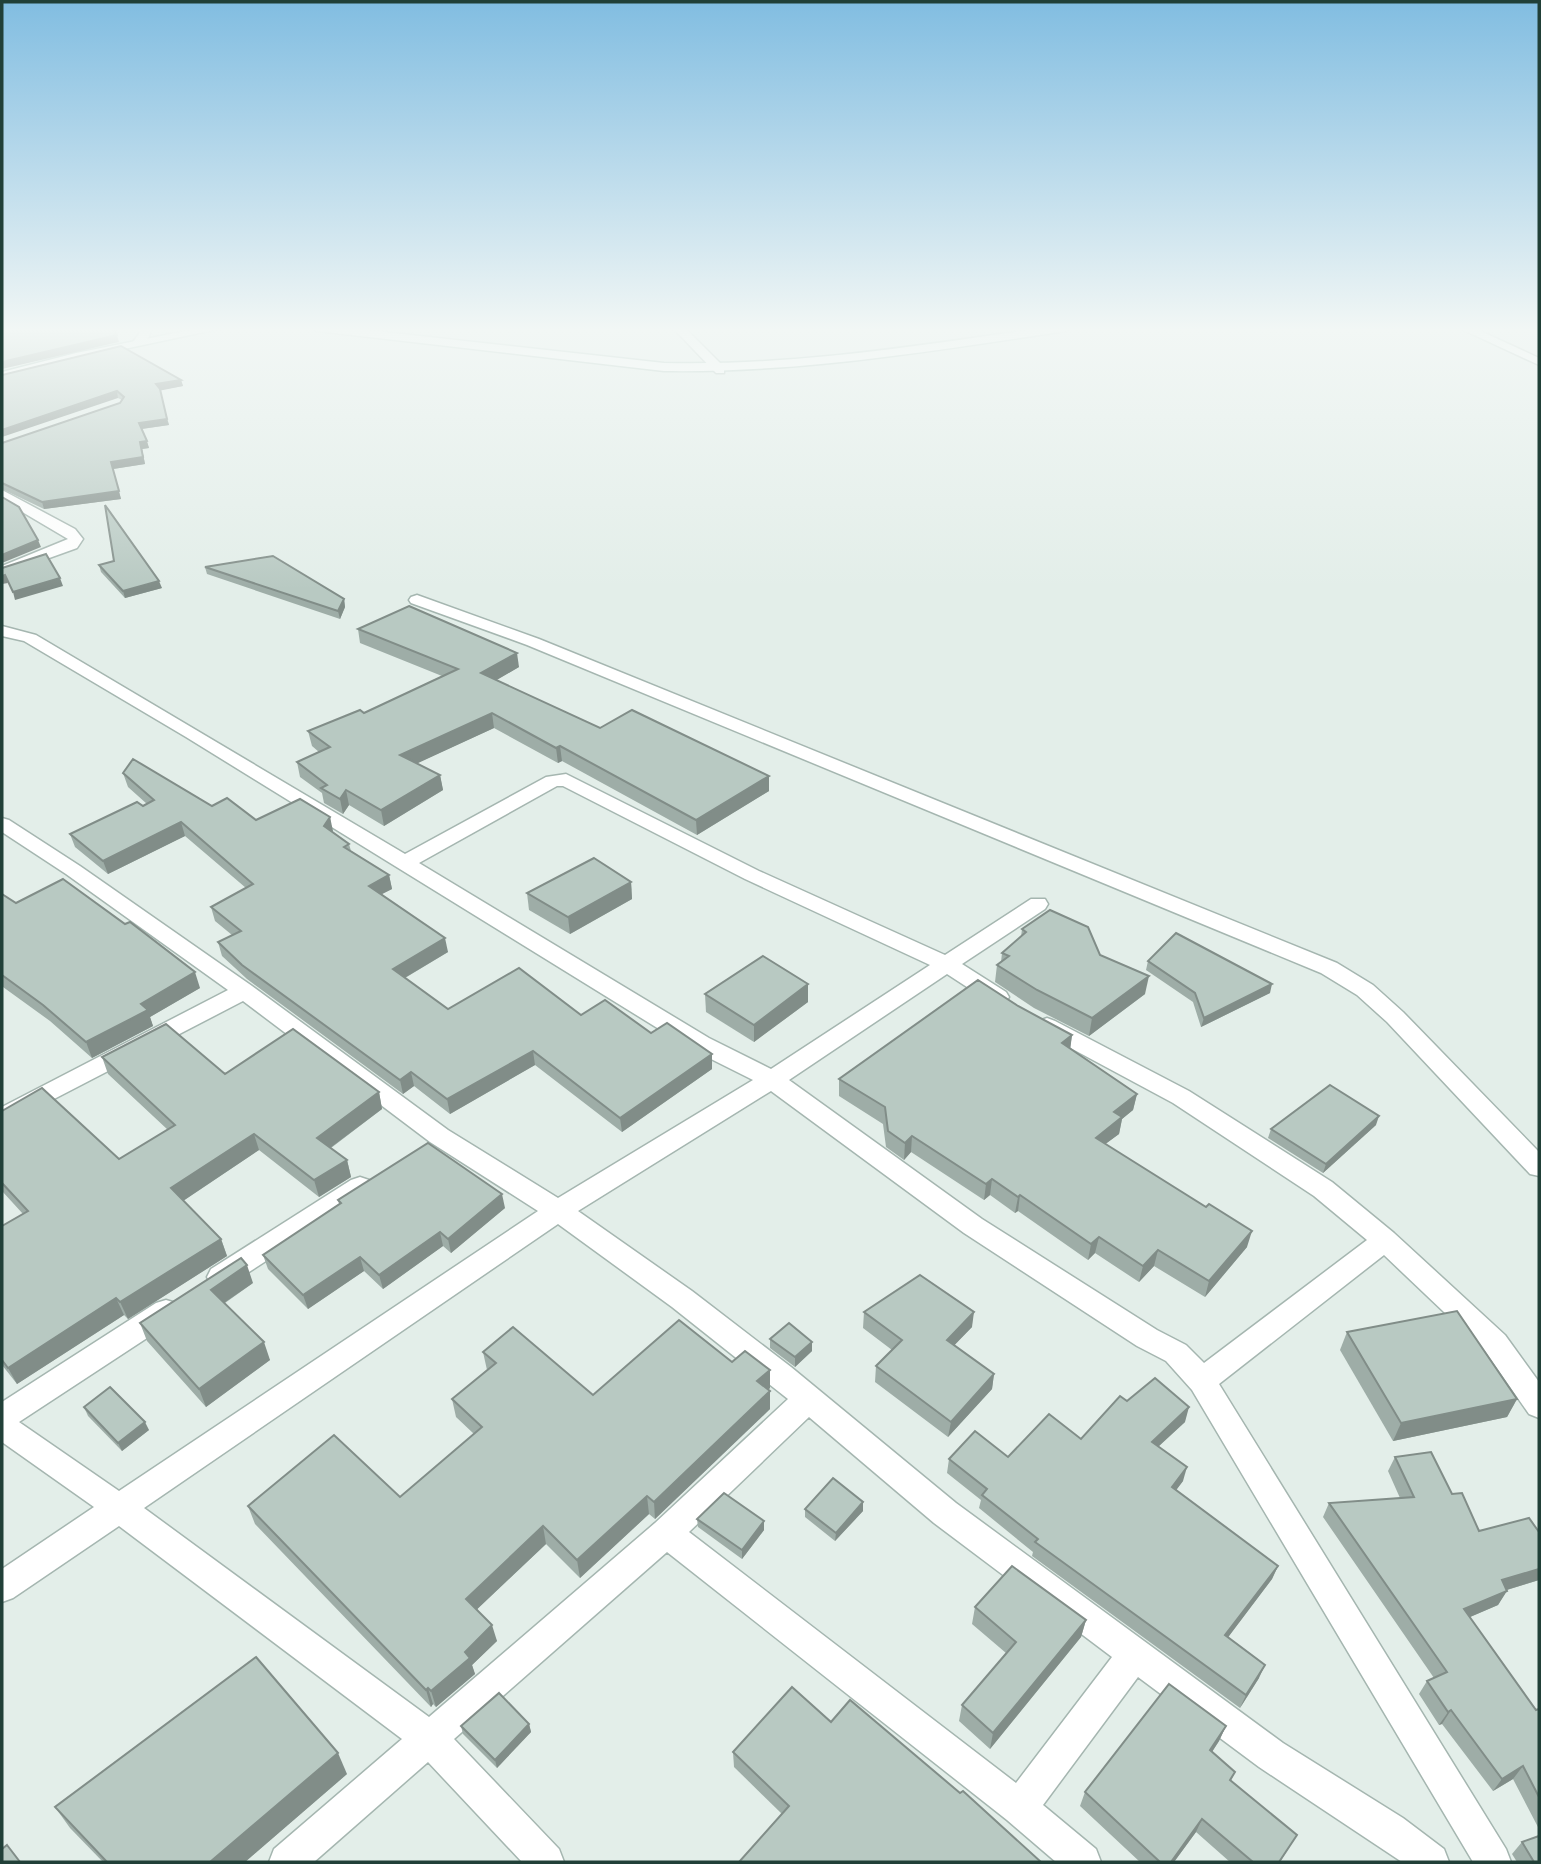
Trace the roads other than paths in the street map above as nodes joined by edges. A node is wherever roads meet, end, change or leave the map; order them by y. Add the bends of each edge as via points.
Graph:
1 (2, 494) edge
2 (2, 571) edge
3 (417, 600) dead end
4 (2, 631) edge
5 (2, 824) edge
6 (405, 862) junction
7 (1038, 904) dead end
8 (946, 964) junction
9 (244, 991) junction
10 (772, 1080) junction
11 (2, 1117) edge
12 (1539, 1167) edge
13 (381, 1173) edge
14 (558, 1211) junction
15 (1385, 1240) junction
16 (1202, 1381) junction
17 (808, 1399) junction
18 (1539, 1405) edge
19 (2, 1417) edge
20 (2, 1426) edge
21 (118, 1507) junction
22 (666, 1533) junction
23 (2, 1587) edge
24 (1135, 1654) junction
25 (430, 1739) junction
26 (1020, 1808) junction
27 (286, 1862) edge
28 (546, 1862) edge
29 (1083, 1862) edge
30 (1431, 1862) edge
31 (1493, 1862) edge

1 - 2 street via 76,540
3 - 12 street via 533,642 1329,968 1365,990 1395,1017
4 - 6 street via 30,638
5 - 9 street
6 - 8 street via 553,781 566,780 752,875
6 - 10 street via 701,1044
7 - 8 street
8 - 10 street
8 - 15 street via 1020,1011 1181,1097 1323,1189
9 - 11 street
9 - 14 street via 427,1144
10 - 14 street
10 - 16 street via 973,1226 1177,1353
13 - 19 street
14 - 17 street via 682,1299
14 - 21 street
15 - 16 street
15 - 18 street via 1495,1343
16 - 31 street
17 - 22 street
17 - 24 street via 944,1513
20 - 21 street
21 - 23 street
21 - 25 street
22 - 25 street
22 - 26 street
24 - 26 street
24 - 30 street via 1271,1755 1391,1831
25 - 27 street
25 - 28 street
26 - 29 street

